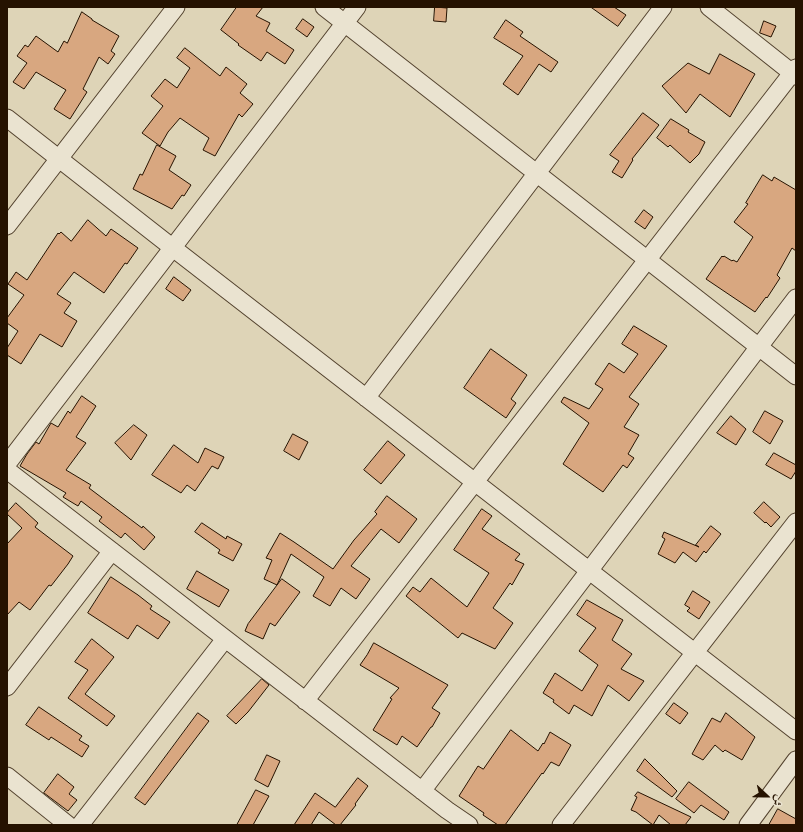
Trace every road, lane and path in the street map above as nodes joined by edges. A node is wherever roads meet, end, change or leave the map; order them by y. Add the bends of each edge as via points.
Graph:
1 (176, 7) edge
2 (324, 7) edge
3 (357, 7) edge
4 (663, 7) edge
5 (709, 7) edge
6 (345, 23) junction
7 (795, 72) edge
8 (7, 118) edge
9 (59, 159) junction
10 (537, 173) junction
11 (7, 226) edge
12 (173, 248) junction
13 (647, 260) junction
14 (796, 298) edge
15 (759, 347) junction
16 (796, 376) edge
17 (366, 398) junction
18 (7, 464) edge
19 (7, 470) edge
20 (475, 482) junction
21 (796, 522) edge
22 (112, 551) junction
23 (589, 570) junction
24 (225, 639) junction
25 (695, 653) junction
26 (7, 686) edge
27 (305, 701) junction
28 (796, 731) edge
29 (796, 760) edge
30 (7, 776) edge
31 (422, 790) junction
32 (68, 825) edge
33 (80, 825) edge
34 (469, 825) edge
35 (561, 825) edge
36 (748, 825) edge

1 - 9 street
2 - 6 street
3 - 6 street
4 - 10 street
5 - 7 street
6 - 10 street
6 - 12 street
7 - 13 street
8 - 9 street
9 - 11 street
9 - 12 street
10 - 13 street
10 - 17 street
12 - 17 street
12 - 18 street
13 - 15 street
13 - 20 street
14 - 15 street
15 - 16 street
15 - 23 street
17 - 20 street
19 - 22 street
20 - 23 street
20 - 27 street
21 - 25 street
22 - 24 street
22 - 26 street
23 - 25 street
23 - 31 street
24 - 27 street
24 - 33 street
25 - 28 street
25 - 35 street
27 - 31 street
29 - 36 street
30 - 32 street
31 - 34 street

